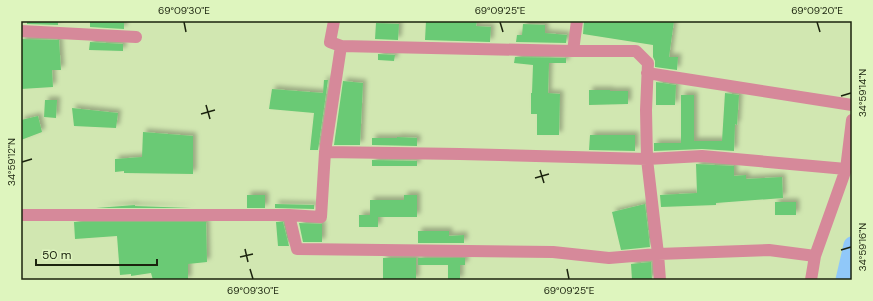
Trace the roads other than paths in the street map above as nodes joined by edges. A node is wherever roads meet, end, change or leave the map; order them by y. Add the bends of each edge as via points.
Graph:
1 (334, 21) edge
2 (577, 21) edge
3 (21, 31) edge
4 (136, 37) dead end
5 (340, 46) junction
6 (573, 51) junction
7 (647, 73) junction
8 (852, 105) edge
9 (852, 120) edge
10 (325, 152) junction
11 (647, 159) junction
12 (846, 169) junction
13 (21, 215) edge
14 (289, 215) junction
15 (658, 254) junction
16 (815, 256) junction
17 (660, 280) edge
18 (811, 280) edge

1 - 5 street via 330,42
2 - 6 street
3 - 4 street
5 - 6 street
5 - 10 street
6 - 7 street via 636,51 648,63
7 - 8 street
7 - 11 street
9 - 12 street
10 - 11 street
10 - 14 street via 321,217
11 - 12 street via 702,156
11 - 15 street
12 - 16 street
13 - 14 street
14 - 15 street via 297,249 553,252 609,258
15 - 16 street via 769,250
15 - 17 street
16 - 18 street

